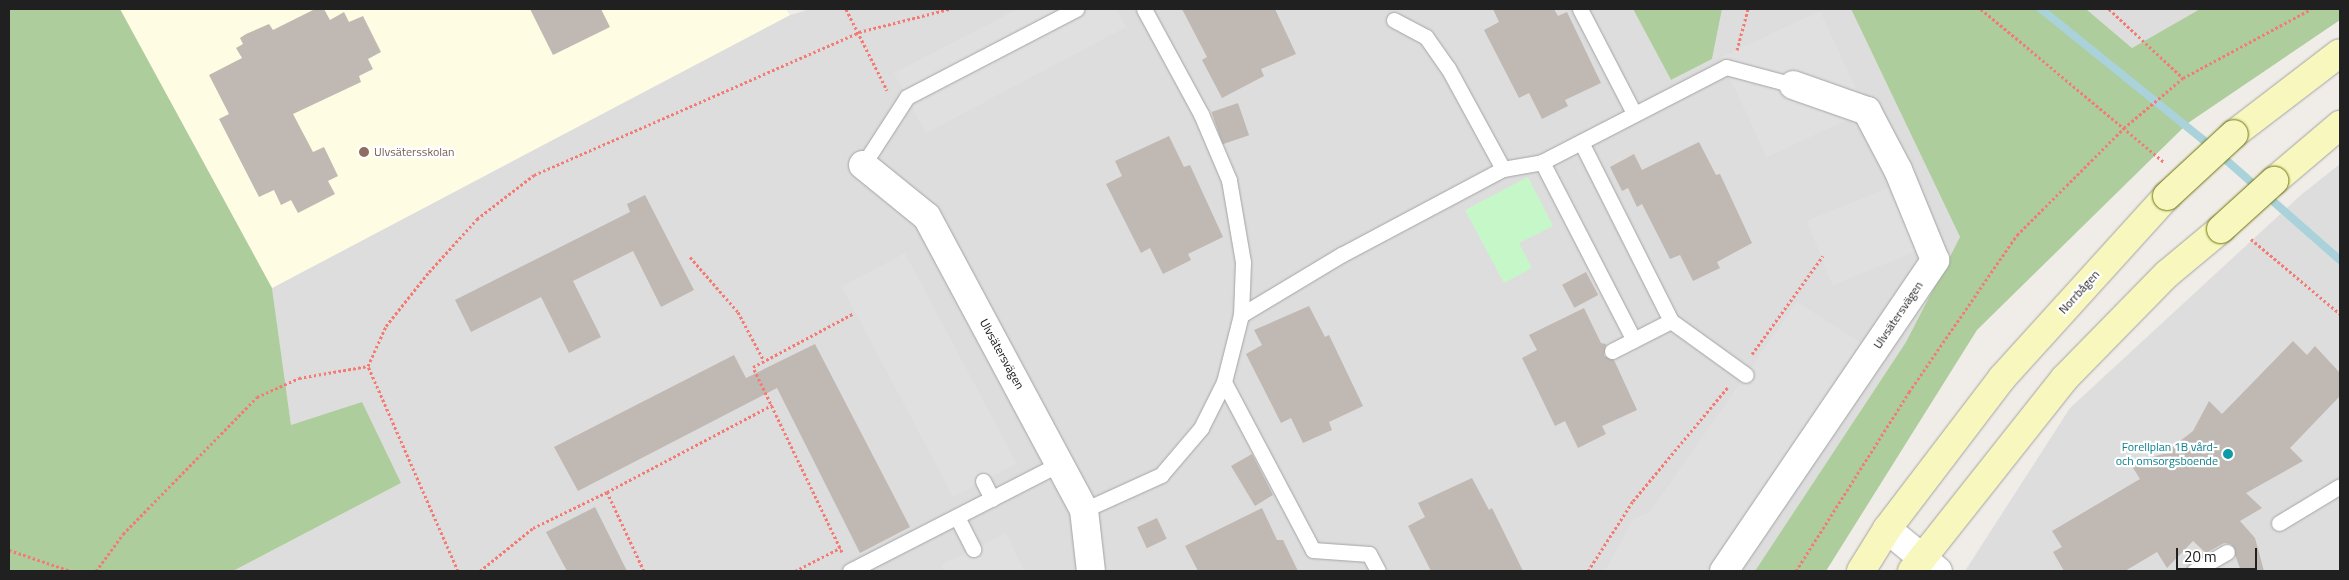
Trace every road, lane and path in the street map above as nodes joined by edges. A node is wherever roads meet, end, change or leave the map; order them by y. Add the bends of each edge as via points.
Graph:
1 (846, 9) edge
2 (949, 9) edge
3 (1076, 9) edge
4 (1144, 9) edge
5 (1580, 9) edge
6 (1748, 9) edge
7 (1981, 9) edge
8 (2108, 9) edge
9 (2311, 9) edge
10 (1394, 20) dead end
11 (859, 32) junction
12 (1736, 53) dead end
13 (2340, 53) edge
14 (2183, 78) junction
15 (1793, 84) joint
16 (898, 112) junction
17 (1634, 113) junction
18 (2340, 125) edge
19 (2124, 128) junction
20 (1580, 142) junction
21 (1542, 162) junction
22 (863, 165) joint
23 (1503, 169) junction
24 (1823, 256) dead end
25 (690, 258) dead end
26 (854, 313) dead end
27 (1241, 315) junction
28 (1671, 320) junction
29 (1634, 340) junction
30 (1612, 351) dead end
31 (764, 361) junction
32 (368, 366) junction
33 (1743, 373) junction
34 (1224, 382) junction
35 (772, 405) junction
36 (1061, 463) junction
37 (983, 481) dead end
38 (2338, 487) edge
39 (607, 492) junction
40 (992, 499) junction
41 (1084, 510) junction
42 (956, 517) junction
43 (2279, 523) dead end
44 (1887, 529) junction
45 (840, 548) junction
46 (973, 549) dead end
47 (9, 550) edge
48 (2227, 552) dead end
49 (1923, 566) edge
50 (71, 571) edge
51 (96, 571) edge
52 (458, 571) edge
53 (480, 571) edge
54 (644, 571) edge
55 (797, 571) edge
56 (851, 571) edge
57 (1091, 571) edge
58 (1378, 571) edge
59 (1588, 571) edge
60 (1724, 571) edge
61 (1796, 571) edge
62 (1861, 571) edge
63 (2194, 571) edge

1 - 11 path
2 - 11 path
3 - 16 lane via 907,97
4 - 27 lane via 1200,114 1229,180 1243,262
5 - 17 lane
6 - 12 path via 1741,23
7 - 19 path
8 - 14 path
9 - 14 path
10 - 23 lane via 1426,37 1448,68
11 - 16 path
11 - 32 path via 534,175 477,219 429,272 386,326
13 - 44 street, Norrbågen, bridge via 2234,134 2167,196 2002,378
14 - 19 path
15 - 17 lane via 1726,67
15 - 60 street, Ulvsätersvägen via 1867,111 1898,170 1935,260
16 - 22 lane
17 - 20 lane
18 - 49 street, bridge via 2167,274 2064,379
19 - 61 path via 2017,235 1909,392
20 - 21 lane
20 - 28 lane
21 - 23 lane
21 - 29 lane
22 - 36 street, Ulvsätersvägen via 927,217
23 - 27 lane via 1341,255
24 - 33 path
25 - 31 path via 738,312
26 - 31 path
27 - 34 lane
28 - 29 lane
28 - 33 lane
29 - 30 lane
31 - 35 path via 753,367
32 - 51 path via 299,378 257,397 123,534
32 - 52 path
33 - 59 path via 1633,501
34 - 41 lane via 1201,428 1161,475
34 - 58 lane via 1314,550 1369,554
35 - 39 path
35 - 45 path
36 - 40 lane
36 - 41 street, Ulvsätersvägen
37 - 40 lane
38 - 43 lane
39 - 53 path via 533,528
39 - 54 path
40 - 42 lane
41 - 57 street, Ulvsätersvägen
42 - 46 lane
42 - 56 lane
44 - 49 street
44 - 62 street, Norrbågen
45 - 55 path
45 - 56 path
47 - 50 path
48 - 63 lane

